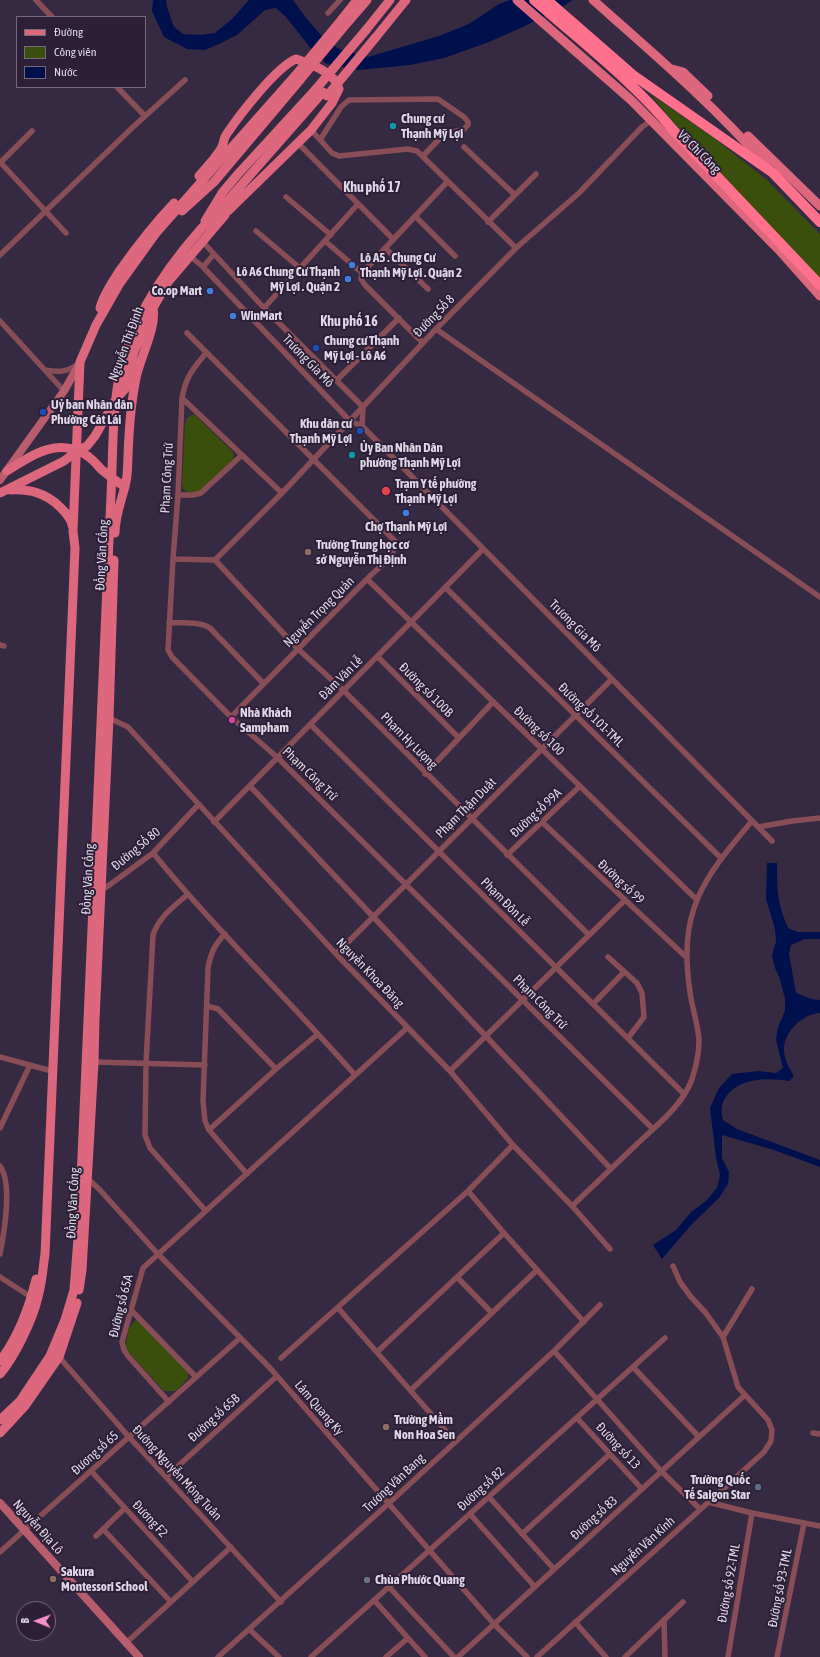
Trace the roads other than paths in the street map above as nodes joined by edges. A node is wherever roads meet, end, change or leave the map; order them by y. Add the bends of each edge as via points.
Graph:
1 (36, 0) edge
2 (340, 0) edge
3 (352, 0) edge
4 (357, 0) edge
5 (367, 0) edge
6 (390, 0) edge
7 (402, 0) edge
8 (406, 0) edge
9 (517, 0) edge
10 (534, 0) edge
11 (547, 0) edge
12 (593, 0) edge
13 (51, 16) edge
14 (339, 18) junction
15 (371, 34) junction
16 (670, 69) junction
17 (294, 77) junction
18 (629, 77) junction
19 (184, 80) dead end
20 (118, 88) edge
21 (322, 92) junction
22 (661, 115) junction
23 (145, 116) junction
24 (650, 121) junction
25 (311, 130) junction
26 (32, 131) dead end
27 (320, 140) junction
28 (298, 142) junction
29 (464, 147) dead end
30 (423, 156) junction
31 (218, 159) junction
32 (0, 163) edge
33 (773, 173) junction
34 (536, 174) dead end
35 (447, 182) junction
36 (236, 191) junction
37 (515, 195) junction
38 (286, 197) dead end
39 (230, 202) junction
40 (358, 204) junction
41 (820, 206) edge
42 (47, 211) junction
43 (225, 215) junction
44 (415, 216) junction
45 (820, 221) edge
46 (488, 222) junction
47 (256, 231) dead end
48 (66, 233) dead end
49 (156, 233) junction
50 (199, 235) junction
51 (331, 235) junction
52 (393, 239) junction
53 (325, 241) junction
54 (385, 248) junction
55 (516, 248) junction
56 (187, 252) junction
57 (214, 254) junction
58 (0, 255) edge
59 (455, 256) dead end
60 (203, 267) junction
61 (301, 268) junction
62 (362, 273) junction
63 (820, 285) edge
64 (428, 290) dead end
65 (820, 296) edge
66 (150, 306) junction
67 (264, 308) junction
68 (399, 318) junction
69 (1, 324) edge
70 (96, 325) junction
71 (436, 329) junction
72 (187, 333) dead end
73 (423, 343) junction
74 (206, 353) junction
75 (80, 362) junction
76 (44, 370) junction
77 (337, 380) junction
78 (64, 391) junction
79 (182, 398) junction
80 (116, 399) junction
81 (363, 407) junction
82 (350, 421) junction
83 (362, 426) junction
84 (77, 451) junction
85 (242, 455) junction
86 (314, 459) junction
87 (101, 470) junction
88 (7, 471) junction
89 (112, 478) junction
90 (0, 480) edge
91 (125, 487) junction
92 (2, 492) edge
93 (282, 493) junction
94 (111, 495) junction
95 (178, 495) junction
96 (117, 510) junction
97 (112, 529) junction
98 (73, 536) junction
99 (483, 549) junction
100 (173, 560) junction
101 (215, 560) junction
102 (367, 579) junction
103 (446, 588) junction
104 (820, 597) edge
105 (411, 622) junction
106 (169, 623) junction
107 (298, 649) junction
108 (378, 657) junction
109 (612, 679) junction
110 (263, 683) junction
111 (344, 691) junction
112 (493, 702) junction
113 (575, 716) junction
114 (231, 717) junction
115 (109, 718) junction
116 (310, 725) junction
117 (459, 738) junction
118 (542, 749) junction
119 (278, 758) junction
120 (425, 774) junction
121 (250, 786) junction
122 (580, 786) junction
123 (199, 804) junction
124 (820, 818) edge
125 (471, 819) junction
126 (752, 821) junction
127 (214, 822) junction
128 (542, 822) junction
129 (758, 827) junction
130 (60, 828) junction
131 (772, 841) dead end
132 (439, 851) junction
133 (153, 853) junction
134 (508, 855) junction
135 (721, 858) junction
136 (405, 884) junction
137 (97, 891) junction
138 (187, 895) junction
139 (696, 899) junction
140 (625, 900) junction
141 (373, 916) junction
142 (225, 934) junction
143 (589, 935) junction
144 (336, 954) junction
145 (608, 957) dead end
146 (686, 957) junction
147 (556, 967) junction
148 (624, 972) junction
149 (523, 1000) junction
150 (593, 1004) junction
151 (207, 1006) junction
152 (407, 1028) junction
153 (318, 1034) junction
154 (486, 1036) junction
155 (628, 1038) junction
156 (0, 1057) edge
157 (94, 1062) junction
158 (146, 1063) junction
159 (30, 1065) junction
160 (204, 1065) junction
161 (276, 1069) junction
162 (48, 1070) junction
163 (450, 1071) junction
164 (355, 1075) junction
165 (684, 1094) junction
166 (0, 1128) edge
167 (653, 1129) junction
168 (209, 1130) junction
169 (513, 1145) junction
170 (0, 1166) edge
171 (611, 1169) junction
172 (247, 1174) junction
173 (84, 1177) junction
174 (468, 1191) junction
175 (572, 1206) junction
176 (205, 1210) junction
177 (504, 1233) junction
178 (610, 1249) dead end
179 (157, 1253) junction
180 (0, 1254) edge
181 (673, 1266) dead end
182 (537, 1270) junction
183 (0, 1277) edge
184 (457, 1277) junction
185 (752, 1289) dead end
186 (32, 1297) junction
187 (600, 1306) dead end
188 (338, 1308) junction
189 (131, 1310) junction
190 (492, 1313) junction
191 (584, 1322) junction
192 (723, 1337) junction
193 (240, 1338) junction
194 (665, 1338) dead end
195 (554, 1351) junction
196 (377, 1352) junction
197 (59, 1357) junction
198 (281, 1358) dead end
199 (0, 1361) edge
200 (633, 1367) junction
201 (0, 1374) edge
202 (277, 1376) junction
203 (196, 1377) junction
204 (411, 1390) junction
205 (745, 1395) junction
206 (596, 1400) junction
207 (169, 1402) junction
208 (577, 1418) junction
209 (0, 1420) edge
210 (446, 1431) dead end
211 (813, 1432) dead end
212 (0, 1433) edge
213 (820, 1434) edge
214 (129, 1437) junction
215 (699, 1437) junction
216 (610, 1454) junction
217 (91, 1471) junction
218 (661, 1471) junction
219 (166, 1478) junction
220 (642, 1489) junction
221 (489, 1497) junction
222 (708, 1502) junction
223 (0, 1503) edge
224 (388, 1504) junction
225 (125, 1508) junction
226 (700, 1509) junction
227 (752, 1513) junction
228 (470, 1514) junction
229 (804, 1523) junction
230 (820, 1526) edge
231 (103, 1528) junction
232 (25, 1530) junction
233 (522, 1534) junction
234 (96, 1536) dead end
235 (231, 1547) junction
236 (430, 1550) junction
237 (0, 1552) edge
238 (554, 1569) junction
239 (193, 1582) junction
240 (389, 1587) junction
241 (535, 1587) junction
242 (374, 1600) junction
243 (171, 1602) junction
244 (281, 1602) junction
245 (683, 1602) dead end
246 (664, 1620) junction
247 (575, 1622) junction
248 (494, 1624) junction
249 (250, 1630) junction
250 (408, 1638) junction
251 (126, 1643) junction
252 (139, 1657) edge
253 (218, 1657) edge
254 (279, 1657) edge
255 (312, 1657) edge
256 (386, 1657) edge
257 (425, 1657) edge
258 (454, 1657) edge
259 (458, 1657) edge
260 (527, 1657) edge
261 (537, 1657) edge
262 (606, 1657) edge
263 (625, 1657) edge
264 (665, 1657) edge
265 (728, 1657) edge
266 (777, 1657) edge

1 - 13 street
2 - 14 street
3 - 14 main road
4 - 14 main road
5 - 14 main road
6 - 15 main road
7 - 15 main road
8 - 15 main road
9 - 24 main road, Võ Chí Công via 631,100
10 - 18 highway
11 - 18 highway
12 - 16 main road, Võ Chí Công
14 - 17 main road, bridge
15 - 21 main road
16 - 33 main road, Võ Chí Công via 743,138
16 - 41 main road, Võ Chí Công via 683,72
17 - 31 main road
17 - 49 main road via 214,182
18 - 22 highway, Võ Chí Công
18 - 33 highway, Võ Chí Công
19 - 23 street
20 - 23 street
21 - 36 main road, Nguyễn Thị Định
21 - 39 main road
21 - 50 main road, Nguyễn Thị Định via 222,194
22 - 24 street, Đường Số 8
22 - 63 highway, Võ Chí Công
23 - 42 street
24 - 55 street, Đường Số 8 via 579,193
24 - 65 main road, Võ Chí Công via 779,250
25 - 27 street
25 - 28 main road
25 - 31 main road via 332,103 339,88 338,82 310,64 296,59 280,69 235,122 224,138
26 - 32 street
27 - 30 street via 332,153 339,156 408,149
27 - 30 street via 341,107 349,100 438,99 464,117 468,126 463,130 445,133
28 - 40 street
28 - 43 main road
29 - 37 street
30 - 35 street
31 - 49 main road
31 - 70 main road via 154,223 112,283 100,305
32 - 42 street
33 - 45 highway, Võ Chí Công
34 - 37 street
35 - 44 street
35 - 46 street
36 - 39 main road
36 - 50 main road, Nguyễn Thị Định
37 - 46 street
38 - 51 street
39 - 43 main road
40 - 51 street
40 - 52 street
42 - 48 street
42 - 58 street
43 - 50 main road
44 - 52 street
44 - 59 street
46 - 55 street
47 - 61 street
49 - 70 main road via 120,283
50 - 56 main road, Nguyễn Thị Định
50 - 57 street, Trương Gia Mô
51 - 53 street
52 - 54 street
53 - 61 street
53 - 62 street
54 - 62 street
54 - 64 street
55 - 71 street, Đường Số 8
56 - 60 street, Trương Gia Mô
56 - 66 main road, Nguyễn Thị Định via 165,274
57 - 60 street
57 - 67 street, Trương Gia Mô
60 - 82 street, Trương Gia Mô
61 - 67 street
62 - 68 street via 361,279 365,285
66 - 80 main road, Nguyễn Thị Định via 134,352 125,389
66 - 91 main road, Đồng Văn Cống via 154,314 136,377
67 - 77 street, Trương Gia Mô
68 - 73 street
68 - 77 street
69 - 76 street
70 - 75 main road
71 - 73 street, Đường Số 8
71 - 104 street
72 - 74 street, Nguyễn Trọng Quản
73 - 81 street, Đường Số 8
74 - 79 street, Phạm Công Trứ via 188,375
74 - 86 street, Nguyễn Trọng Quản
75 - 76 street via 67,371
75 - 78 street
75 - 84 main road, Đồng Văn Cống
76 - 78 street
77 - 81 street, Trương Gia Mô
78 - 88 street
79 - 85 street
79 - 95 street, Phạm Công Trứ
80 - 84 main road, Nguyễn Thị Định via 95,436 87,446
80 - 89 main road, Đồng Văn Cống
81 - 82 street, Đường Số 8
81 - 83 street
82 - 83 street, Trương Gia Mô
82 - 86 street, Đường Số 8
83 - 99 street, Trương Gia Mô
84 - 87 main road via 88,457
84 - 88 main road via 67,448 42,450
84 - 92 main road, Nguyễn Thị Định via 64,462
84 - 98 main road, Đồng Văn Cống
85 - 93 street
85 - 95 street via 201,492
86 - 93 street, Đường Số 8
86 - 102 street, Nguyễn Trọng Quản via 395,541 394,552
87 - 89 main road
87 - 94 main road
88 - 90 street
89 - 91 main road
89 - 94 main road, Đồng Văn Cống
89 - 96 main road via 118,492
91 - 96 main road, Đồng Văn Cống
92 - 98 main road via 28,490 49,497 71,521
93 - 101 street, Đường Số 8
94 - 97 main road, Đồng Văn Cống
95 - 100 street, Phạm Công Trứ
96 - 97 main road, Đồng Văn Cống
97 - 115 main road, Đồng Văn Cống
97 - 137 main road, Đồng Văn Cống
98 - 130 main road, Đồng Văn Cống via 75,548
99 - 103 street, Đàm Văn Lễ
99 - 109 street, Trương Gia Mô
100 - 101 street
100 - 106 street, Phạm Công Trứ
101 - 107 street, Phạm Hy Lượng
102 - 105 street, Đường số 100
102 - 107 street, Nguyễn Trọng Quản
103 - 105 street, Đàm Văn Lễ
103 - 113 street, Đường số 101-TML
105 - 108 street, Đàm Văn Lễ
105 - 112 street, Đường số 100
106 - 110 street via 197,624 210,628
106 - 114 street, Phạm Công Trứ via 168,650 172,657
107 - 110 street, Nguyễn Trọng Quản
107 - 111 street, Phạm Hy Lượng
108 - 111 street, Đàm Văn Lễ
108 - 117 street, Đường số 100B
109 - 113 street, Phạm Thận Duật
109 - 126 street, Trương Gia Mô
110 - 114 street, Nguyễn Trọng Quản
111 - 116 street, Đàm Văn Lễ
111 - 120 street, Phạm Hy Lượng
112 - 117 street
112 - 118 street, Đường số 100
113 - 118 street, Phạm Thận Duật
113 - 135 street, Đường số 101-TML
114 - 119 street, Phạm Công Trứ
115 - 123 street, Nguyễn Khoa Đăng via 128,727
115 - 137 main road, Đồng Văn Cống
116 - 119 street, Đàm Văn Lễ
116 - 132 street, Phạm Đôn Lễ
117 - 120 street
118 - 122 street, Đường số 100
118 - 125 street, Phạm Thận Duật
119 - 121 street, Đàm Văn Lễ
119 - 136 street, Phạm Công Trứ
120 - 125 street, Phạm Hy Lượng
121 - 127 street, Đàm Văn Lễ
121 - 141 street
122 - 128 street, Đường số 99A
122 - 139 street, Đường số 100
123 - 127 street, Nguyễn Khoa Đăng
123 - 133 street, Đường Số 80
124 - 129 street
125 - 132 street, Phạm Thận Duật
125 - 134 street, Phạm Hy Lượng
126 - 129 street, Trương Gia Mô
126 - 135 street
127 - 144 street, Nguyễn Khoa Đăng
128 - 134 street, Đường số 99A
128 - 140 street, Đường số 99
129 - 131 street, Trương Gia Mô
130 - 162 main road, Đồng Văn Cống
130 - 201 main road, Đồng Văn Cống via 45,1254 38,1298 32,1315
132 - 136 street, Phạm Thận Duật
132 - 147 street, Phạm Đôn Lễ
133 - 137 street, Đường Số 80 via 108,886
133 - 138 street
134 - 143 street, Phạm Hy Lượng
135 - 139 street
136 - 141 street, Phạm Thận Duật
136 - 149 street, Phạm Công Trứ
137 - 157 main road, Đồng Văn Cống
137 - 173 main road, Đồng Văn Cống
138 - 142 street
138 - 158 street via 162,917 153,935
139 - 146 street via 690,921
140 - 143 street
140 - 146 street, Đường số 99
141 - 144 street, Phạm Thận Duật
141 - 154 street
142 - 151 street via 211,953
142 - 153 street
143 - 147 street
144 - 152 street, Nguyễn Khoa Đăng
145 - 148 street
146 - 165 street via 699,1040 692,1080
147 - 149 street
147 - 150 street, Phạm Đôn Lễ
148 - 150 street
148 - 155 street via 637,983 642,993 644,1008 644,1017
149 - 154 street
149 - 167 street, Phạm Công Trứ
150 - 155 street, Phạm Đôn Lễ
151 - 160 street
151 - 161 street via 218,1009
152 - 163 street, Nguyễn Khoa Đăng
152 - 164 street, Đường số 65A
153 - 161 street
153 - 164 street
154 - 163 street
154 - 171 street
155 - 165 street, Phạm Đôn Lễ
156 - 159 street
157 - 158 street
157 - 173 main road, Đồng Văn Cống
158 - 160 street
158 - 176 street via 145,1135 150,1148
159 - 162 street
159 - 166 street
160 - 168 street via 203,1101 205,1121
161 - 168 street
162 - 186 main road, Đồng Văn Cống via 41,1241
163 - 169 street, Nguyễn Khoa Đăng
164 - 172 street, Đường số 65A
165 - 167 street
167 - 171 street
168 - 172 street
169 - 174 street
169 - 175 street, Nguyễn Khoa Đăng
170 - 180 street via 6,1183 6,1207
171 - 175 street
172 - 176 street, Đường số 65A
173 - 179 street, Lâm Quang Ky via 122,1213
173 - 197 main road, Đồng Văn Cống via 82,1270 77,1303
173 - 209 main road, Đồng Văn Cống via 74,1290 70,1306 50,1356 20,1401
174 - 177 street
174 - 188 street
175 - 178 street, Nguyễn Khoa Đăng
176 - 179 street, Đường số 65A
177 - 182 street
177 - 184 street
179 - 189 street, Đường số 65A via 142,1268
179 - 193 street, Lâm Quang Ky
181 - 192 street via 680,1282
182 - 190 street
182 - 191 street
183 - 186 street
184 - 190 street
184 - 196 street
185 - 192 street
186 - 199 main road, Đồng Văn Cống via 19,1328
187 - 191 street, Trương Văn Bang
188 - 196 street
188 - 198 street
189 - 203 street
189 - 207 street, Đường số 65A via 122,1342 124,1350
190 - 204 street
191 - 195 street, Trương Văn Bang
192 - 205 street via 738,1387
193 - 202 street, Lâm Quang Ky
193 - 203 street, Đương số 65
194 - 200 street, Đường số 82
195 - 206 street
195 - 224 street, Trương Văn Bang
196 - 204 street
197 - 212 main road, Đồng Văn Cống via 25,1406
197 - 214 street, Đường Nguyễn Mộng Tuân
200 - 206 street, Đường số 82
200 - 215 street
202 - 219 street, Đường số 65B
202 - 224 street, Lâm Quang Ky
203 - 207 street, Đương số 65
204 - 210 street
205 - 215 street, Đường số 83
205 - 222 street, Nguyễn Văn Kỉnh via 768,1420 772,1430 771,1441 764,1452
206 - 208 street, Đường số 82
206 - 218 street
207 - 214 street, Đương số 65
208 - 216 street, Đường số 13
208 - 221 street, Đường số 82
211 - 213 street
214 - 217 street, Đương số 65
214 - 219 street, Đường Nguyễn Mộng Tuân
215 - 218 street, Đường số 83
216 - 220 street, Đường số 13
216 - 233 street
217 - 225 street, Đương F2
217 - 232 street, Đương số 65
218 - 220 street, Đường số 83
218 - 226 street
219 - 235 street, Đường Nguyễn Mộng Tuân
220 - 238 street, Đường số 83
221 - 228 street, Đường số 82
221 - 233 street
222 - 226 street, Nguyễn Văn Kỉnh
222 - 227 street
223 - 232 street, Nguyễn Địa Lô
224 - 236 street, Lâm Quang Ky
224 - 244 street, Trương Văn Bang
225 - 231 street
225 - 239 street, Đương F2
226 - 247 street, Nguyễn Văn Kỉnh
227 - 229 street
227 - 265 street, Đường số 92-TML
228 - 236 street, Đường số 82
228 - 241 street
229 - 230 street
229 - 266 street, Đường số 93-TML
231 - 234 street
231 - 243 street
232 - 237 street, Đương số 65
232 - 251 street, Nguyễn Địa Lô
233 - 238 street
235 - 239 street
235 - 244 street, Đường Nguyễn Mộng Tuân
236 - 240 street, Đường số 82
236 - 248 street, Lâm Quang Ky
238 - 241 street, Đường số 83
239 - 243 street
240 - 242 street, Đường số 82
240 - 258 street
241 - 248 street, Đường số 83
242 - 250 street
242 - 255 street, Đường số 82
243 - 251 street
244 - 249 street, Trương Văn Bang
245 - 246 street
246 - 263 street
246 - 264 street
247 - 261 street, Nguyễn Văn Kỉnh
247 - 262 street
248 - 259 street, Đường số 83
248 - 260 street, Lâm Quang Ky
249 - 253 street, Trương Văn Bang
249 - 254 street
250 - 256 street
250 - 257 street
251 - 252 street, Nguyễn Địa Lô

